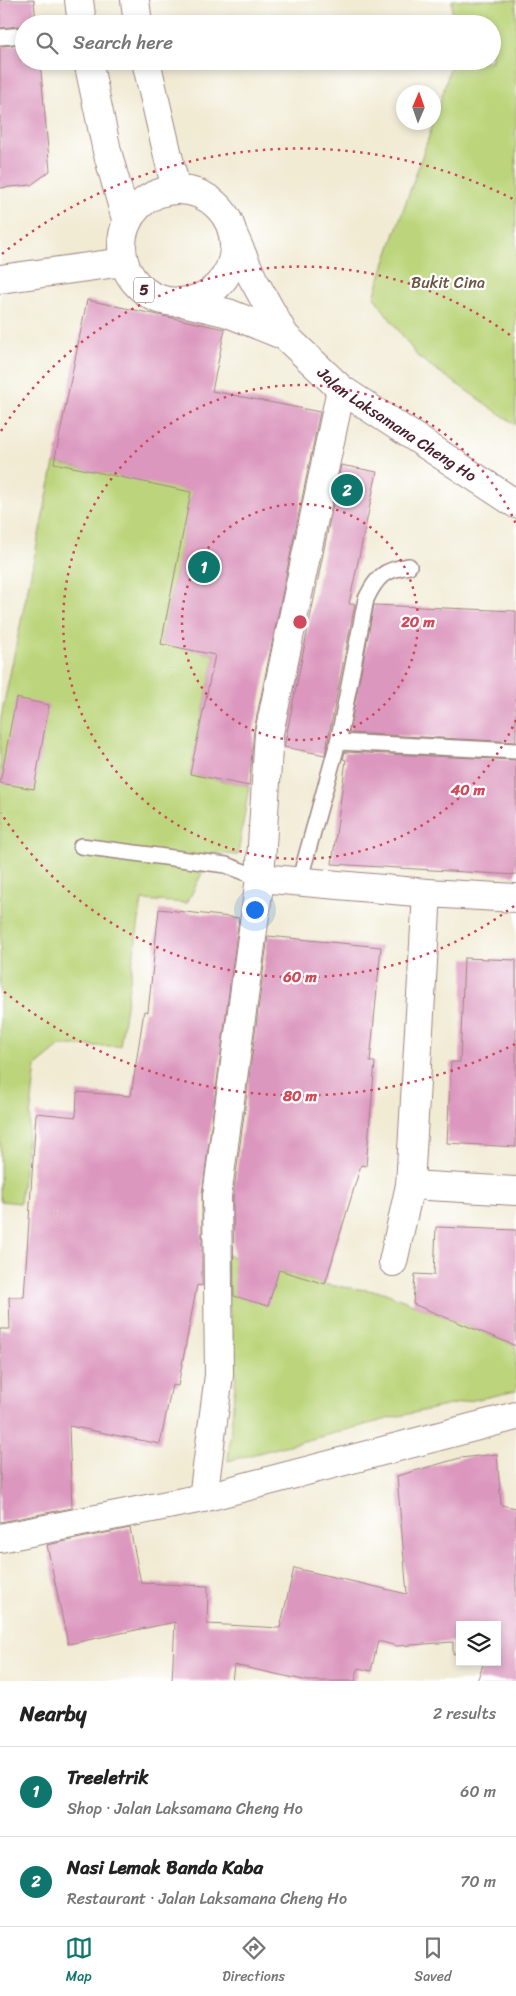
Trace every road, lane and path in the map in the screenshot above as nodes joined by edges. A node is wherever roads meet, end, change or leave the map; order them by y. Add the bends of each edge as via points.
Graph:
1 (79, 0) edge
2 (135, 0) edge
3 (81, 15) edge
4 (137, 15) edge
5 (15, 35) edge
6 (0, 37) edge
7 (90, 70) edge
8 (148, 70) edge
9 (176, 190) junction
10 (127, 223) junction
11 (233, 234) junction
12 (124, 262) junction
13 (0, 279) edge
14 (182, 302) junction
15 (285, 336) junction
16 (341, 389) junction
17 (516, 504) edge
18 (409, 566) dead end
19 (338, 742) junction
20 (516, 751) edge
21 (81, 846) dead end
22 (260, 878) junction
23 (299, 882) junction
24 (426, 893) junction
25 (516, 898) edge
26 (410, 1185) junction
27 (516, 1191) edge
28 (393, 1262) dead end
29 (516, 1416) edge
30 (203, 1498) junction
31 (0, 1538) edge

1 - 3 street
2 - 4 street
5 - 6 lane
7 - 10 street, 5
8 - 9 street
9 - 10 street, 5 via 147,200
9 - 11 street, 5 via 195,193 212,202 226,216
10 - 12 street, 5 via 122,249
11 - 14 street, 5 via 234,253 228,271 217,287 201,297
11 - 15 street, Jalan Laksamana Cheng Ho / 5 via 253,279
12 - 13 street
12 - 14 street, 5 via 130,276 141,288 167,301
14 - 15 street, Jalan Laksamana Cheng Ho / 5 via 228,313
15 - 16 street, Jalan Laksamana Cheng Ho / 5
16 - 17 street, Jalan Laksamana Cheng Ho / 5
16 - 22 street via 269,733
18 - 19 lane via 390,569 374,582 366,599
19 - 20 lane
19 - 23 lane
21 - 22 lane via 226,865
22 - 23 street
22 - 30 street via 217,1196 219,1374
23 - 24 street
24 - 25 street
24 - 26 street
26 - 27 street
26 - 28 street
29 - 30 street
30 - 31 street

